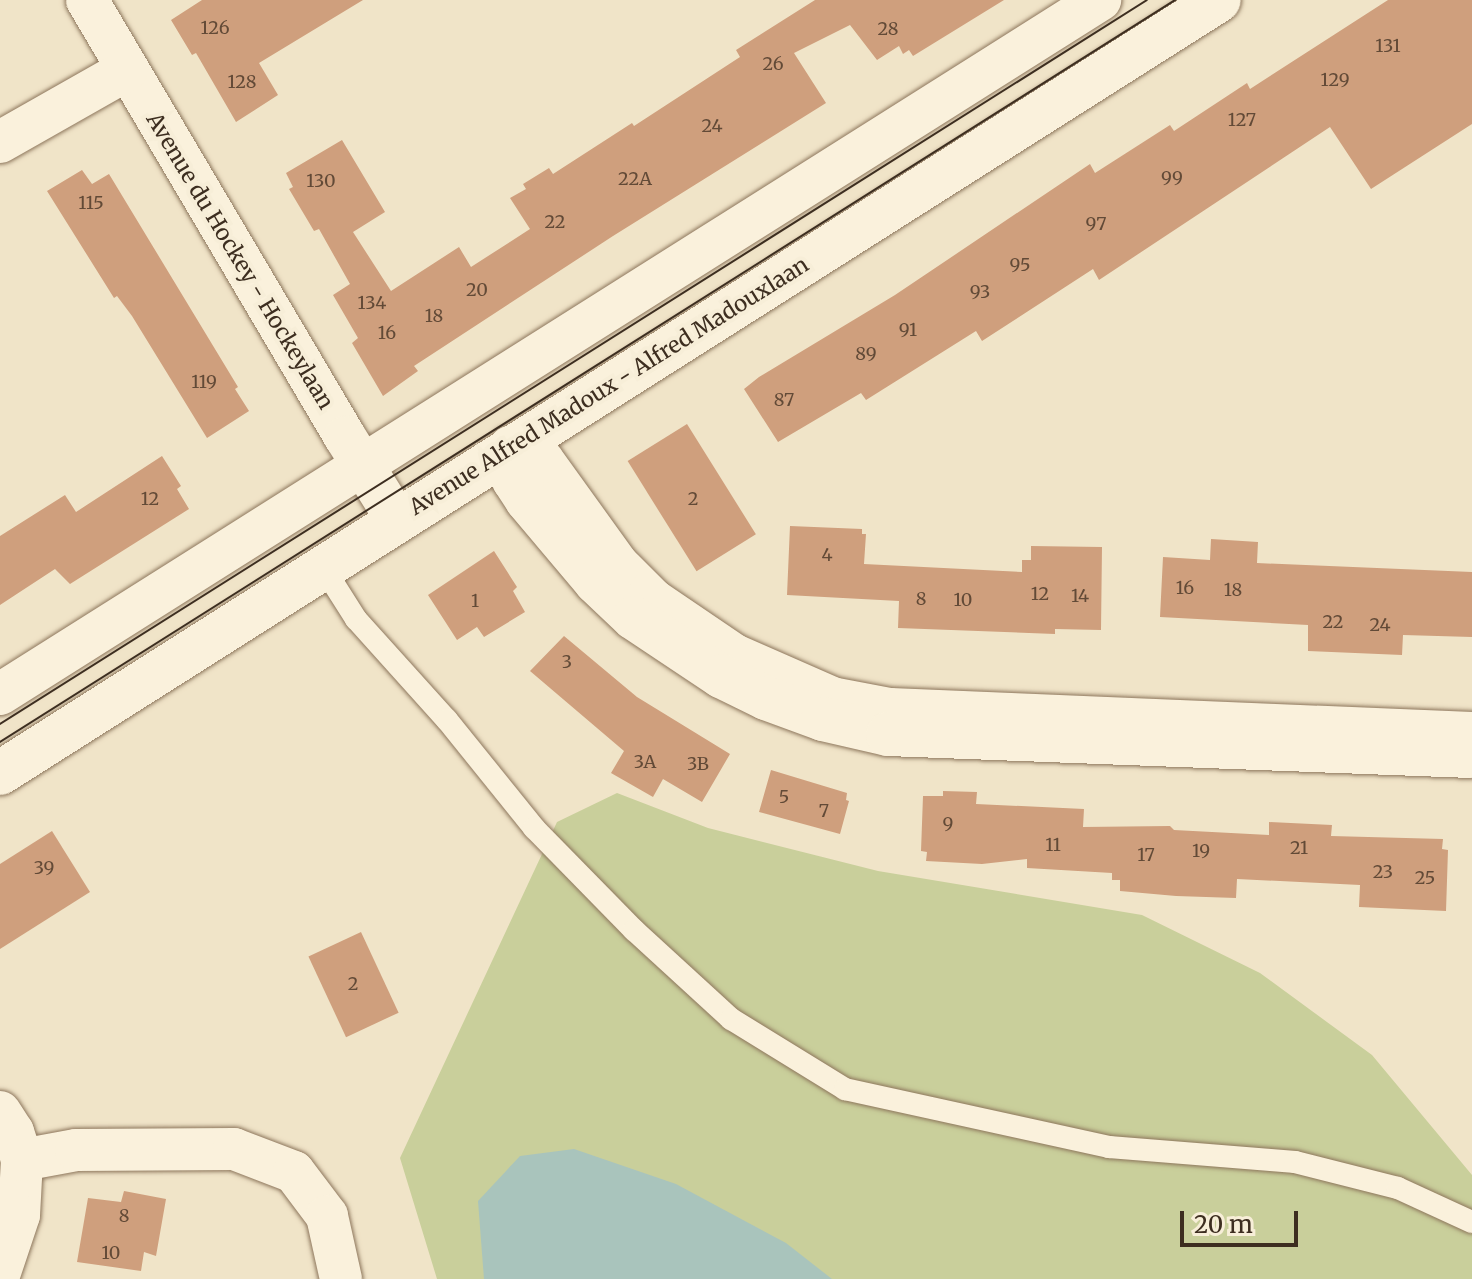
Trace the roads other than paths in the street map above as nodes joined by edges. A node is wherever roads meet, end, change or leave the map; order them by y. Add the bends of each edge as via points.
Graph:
1 (1100, 0) edge
2 (1219, 0) edge
3 (89, 1) edge
4 (127, 70) junction
5 (0, 142) edge
6 (511, 448) junction
7 (363, 467) junction
8 (397, 520) junction
9 (323, 567) junction
10 (0, 694) edge
11 (1472, 734) edge
12 (1472, 756) edge
13 (0, 773) edge
14 (0, 1112) edge
15 (22, 1160) junction
16 (1472, 1222) edge
17 (0, 1272) edge
18 (341, 1279) edge

1 - 7 street
2 - 6 street, Avenue Alfred Madoux - Alfred Madouxlaan
3 - 4 street, Avenue du Hockey - Hockeylaan
4 - 5 street
4 - 7 street, Avenue du Hockey - Hockeylaan
6 - 8 street, Avenue Alfred Madoux - Alfred Madouxlaan
6 - 11 street via 542,461 617,565 653,601 734,656 832,699 890,710
6 - 12 street via 514,480 527,500 634,618 721,676 823,719 888,734
7 - 8 street, Avenue du Hockey - Hockeylaan
7 - 10 street
8 - 9 street, Avenue Alfred Madoux - Alfred Madouxlaan
9 - 13 street, Avenue Alfred Madoux - Alfred Madouxlaan
9 - 16 lane via 356,619 534,828 634,930 731,1019 845,1089 1109,1147 1295,1162 1398,1188
14 - 15 street
15 - 17 street via 19,1215
15 - 18 street via 76,1150 234,1149 294,1172 327,1216

